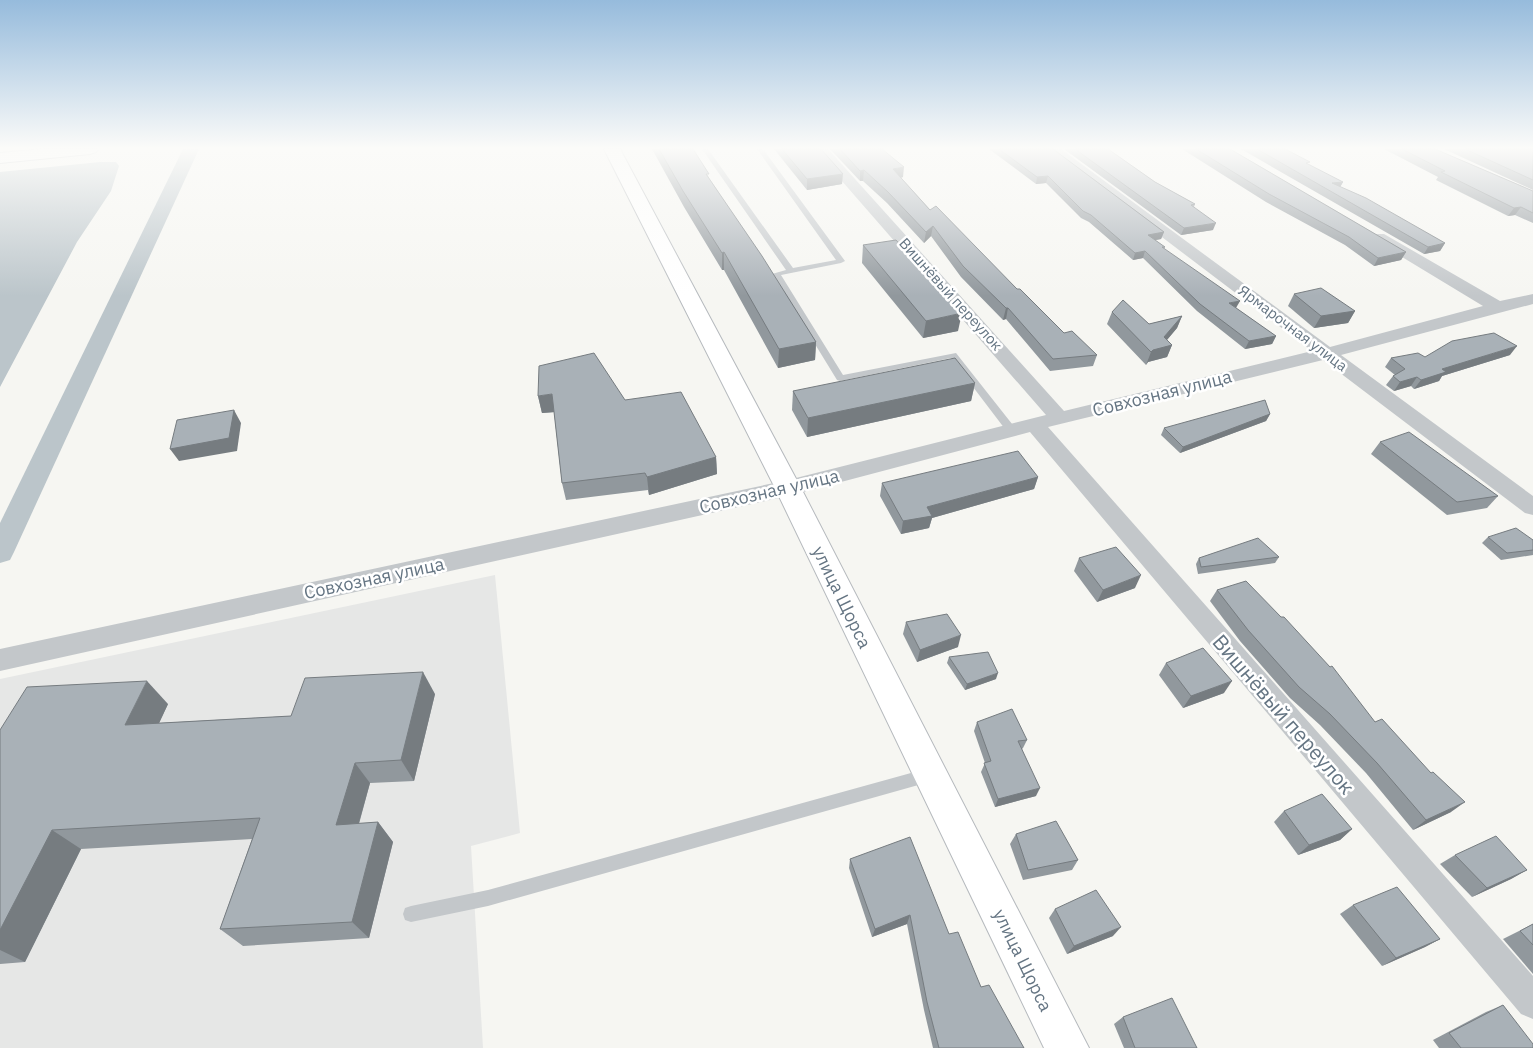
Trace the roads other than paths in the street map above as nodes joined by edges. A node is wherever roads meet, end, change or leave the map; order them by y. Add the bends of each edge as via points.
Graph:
1 (637, 198) edge
2 (740, 198) edge
3 (795, 198) edge
4 (864, 198) edge
5 (1119, 198) edge
6 (1363, 228) edge
7 (792, 271) junction
8 (1533, 299) edge
9 (1497, 307) junction
10 (1327, 353) junction
11 (1060, 418) junction
12 (1023, 428) junction
13 (788, 488) junction
14 (1533, 507) edge
15 (0, 660) edge
16 (931, 775) junction
17 (411, 914) dead end
18 (1533, 1002) edge
19 (1067, 1048) edge

1 - 13 street, улица Щорса
2 - 7 lane
3 - 7 lane via 841,261
4 - 11 street, Вишнёвый переулок
5 - 10 street, Ярмарочная улица
6 - 9 street
7 - 12 lane via 776,274 840,378 953,355
8 - 9 street, Совхозная улица
9 - 10 street, Совхозная улица
10 - 11 street, Совхозная улица
10 - 14 street, Ярмарочная улица
11 - 12 street, Совхозная улица
12 - 13 street, Совхозная улица
12 - 18 street, Вишнёвый переулок
13 - 15 street, Совхозная улица
13 - 16 street, улица Щорса
16 - 17 lane via 488,898
16 - 19 street, улица Щорса

